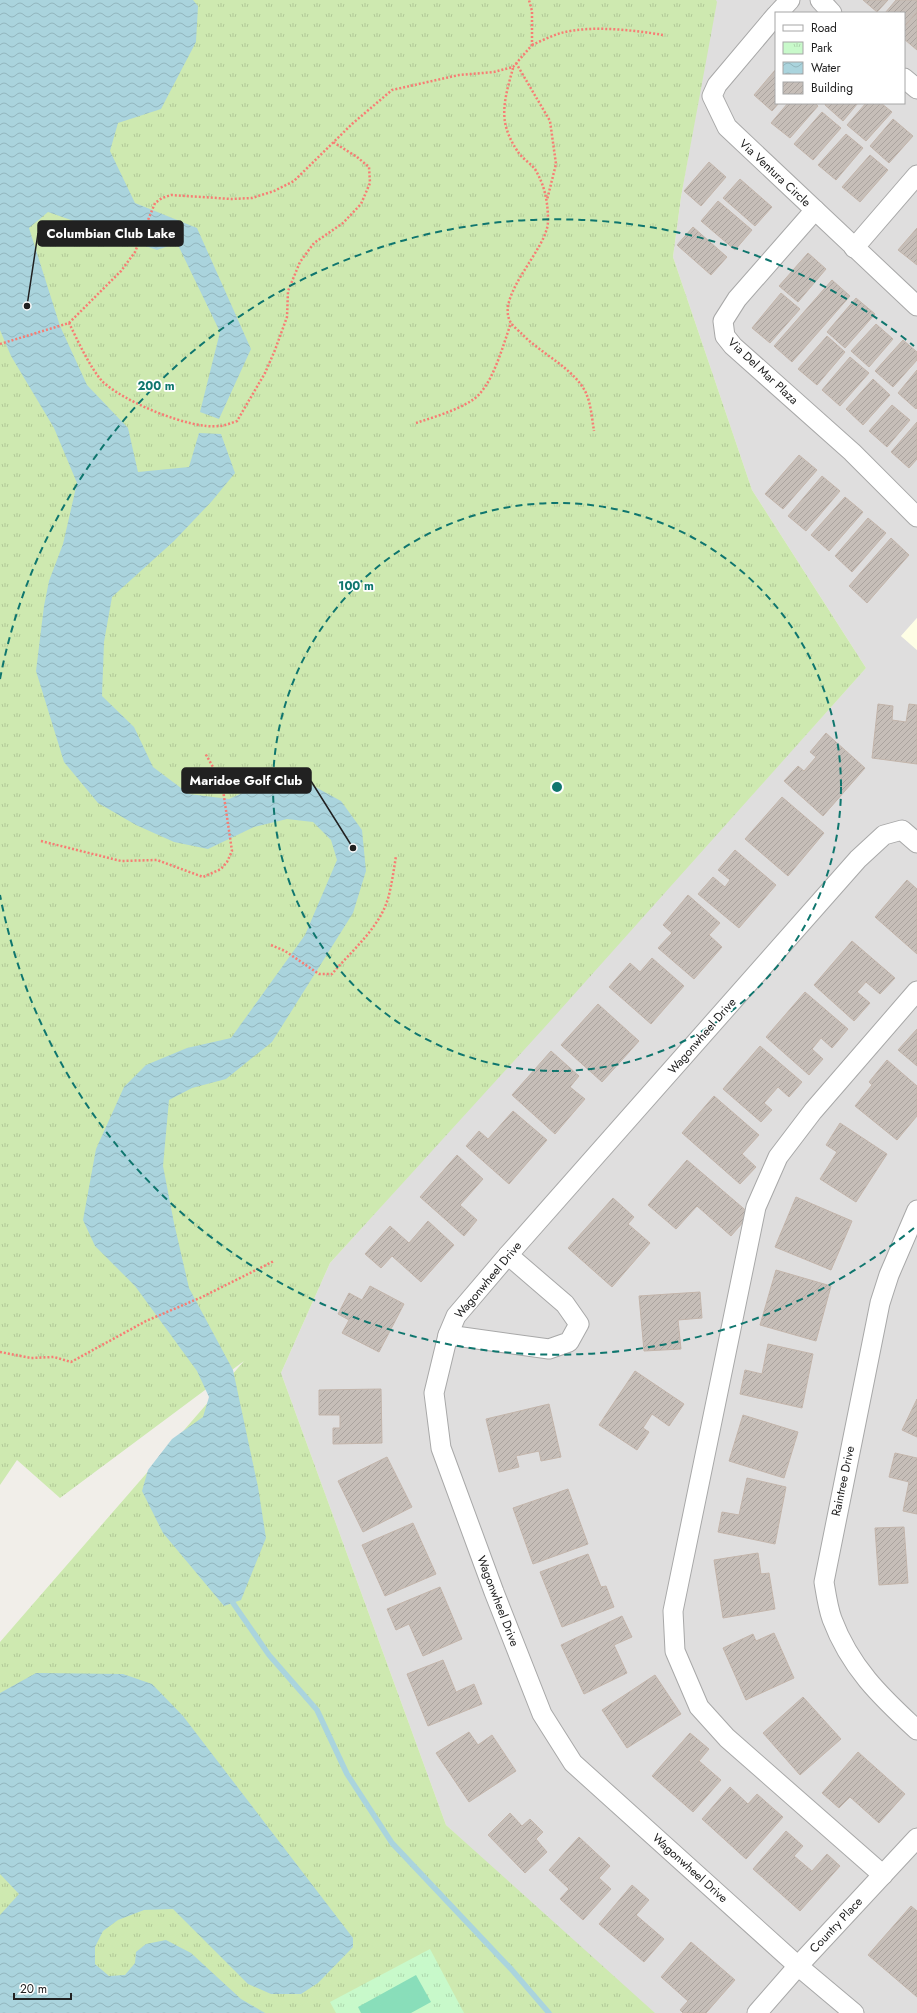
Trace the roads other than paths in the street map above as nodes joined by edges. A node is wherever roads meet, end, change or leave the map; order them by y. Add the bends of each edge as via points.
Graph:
1 (790, 0) edge
2 (820, 0) edge
3 (779, 12) edge
4 (831, 12) edge
5 (775, 16) edge
6 (905, 79) edge
7 (917, 89) edge
8 (917, 175) edge
9 (815, 210) junction
10 (854, 248) junction
11 (917, 306) edge
12 (917, 517) edge
13 (917, 843) edge
14 (917, 991) edge
15 (917, 1210) edge
16 (508, 1255) junction
17 (448, 1335) junction
18 (917, 1730) edge
19 (917, 1838) edge
20 (883, 1875) junction
21 (798, 1966) junction
22 (757, 2013) edge
23 (854, 2013) edge

1 - 3 street, Via Ventura Circle
2 - 4 street
5 - 9 street, Via Ventura Circle via 717,85 712,96 727,127
6 - 7 street
8 - 10 street
9 - 10 street, Via Ventura Circle
9 - 12 street, Via Del Mar Plaza via 737,299 722,321 725,336 852,452
10 - 11 street, Via Ventura Circle
13 - 16 street, Wagonwheel Drive via 902,830 884,835 858,859
14 - 20 street via 813,1111 782,1151 756,1207 673,1611 675,1652 699,1707 727,1738
15 - 18 street, Raintree Drive via 888,1275 880,1303 824,1582 831,1618 852,1660 879,1695
16 - 17 street, Wagonwheel Drive via 456,1316
16 - 17 street via 565,1304 579,1324 569,1342 549,1349
17 - 21 street, Wagonwheel Drive via 434,1393 441,1448 542,1714 573,1763
19 - 20 street, Country Place
20 - 21 street, Country Place
21 - 22 street, Country Place
21 - 23 street, Wagonwheel Drive

